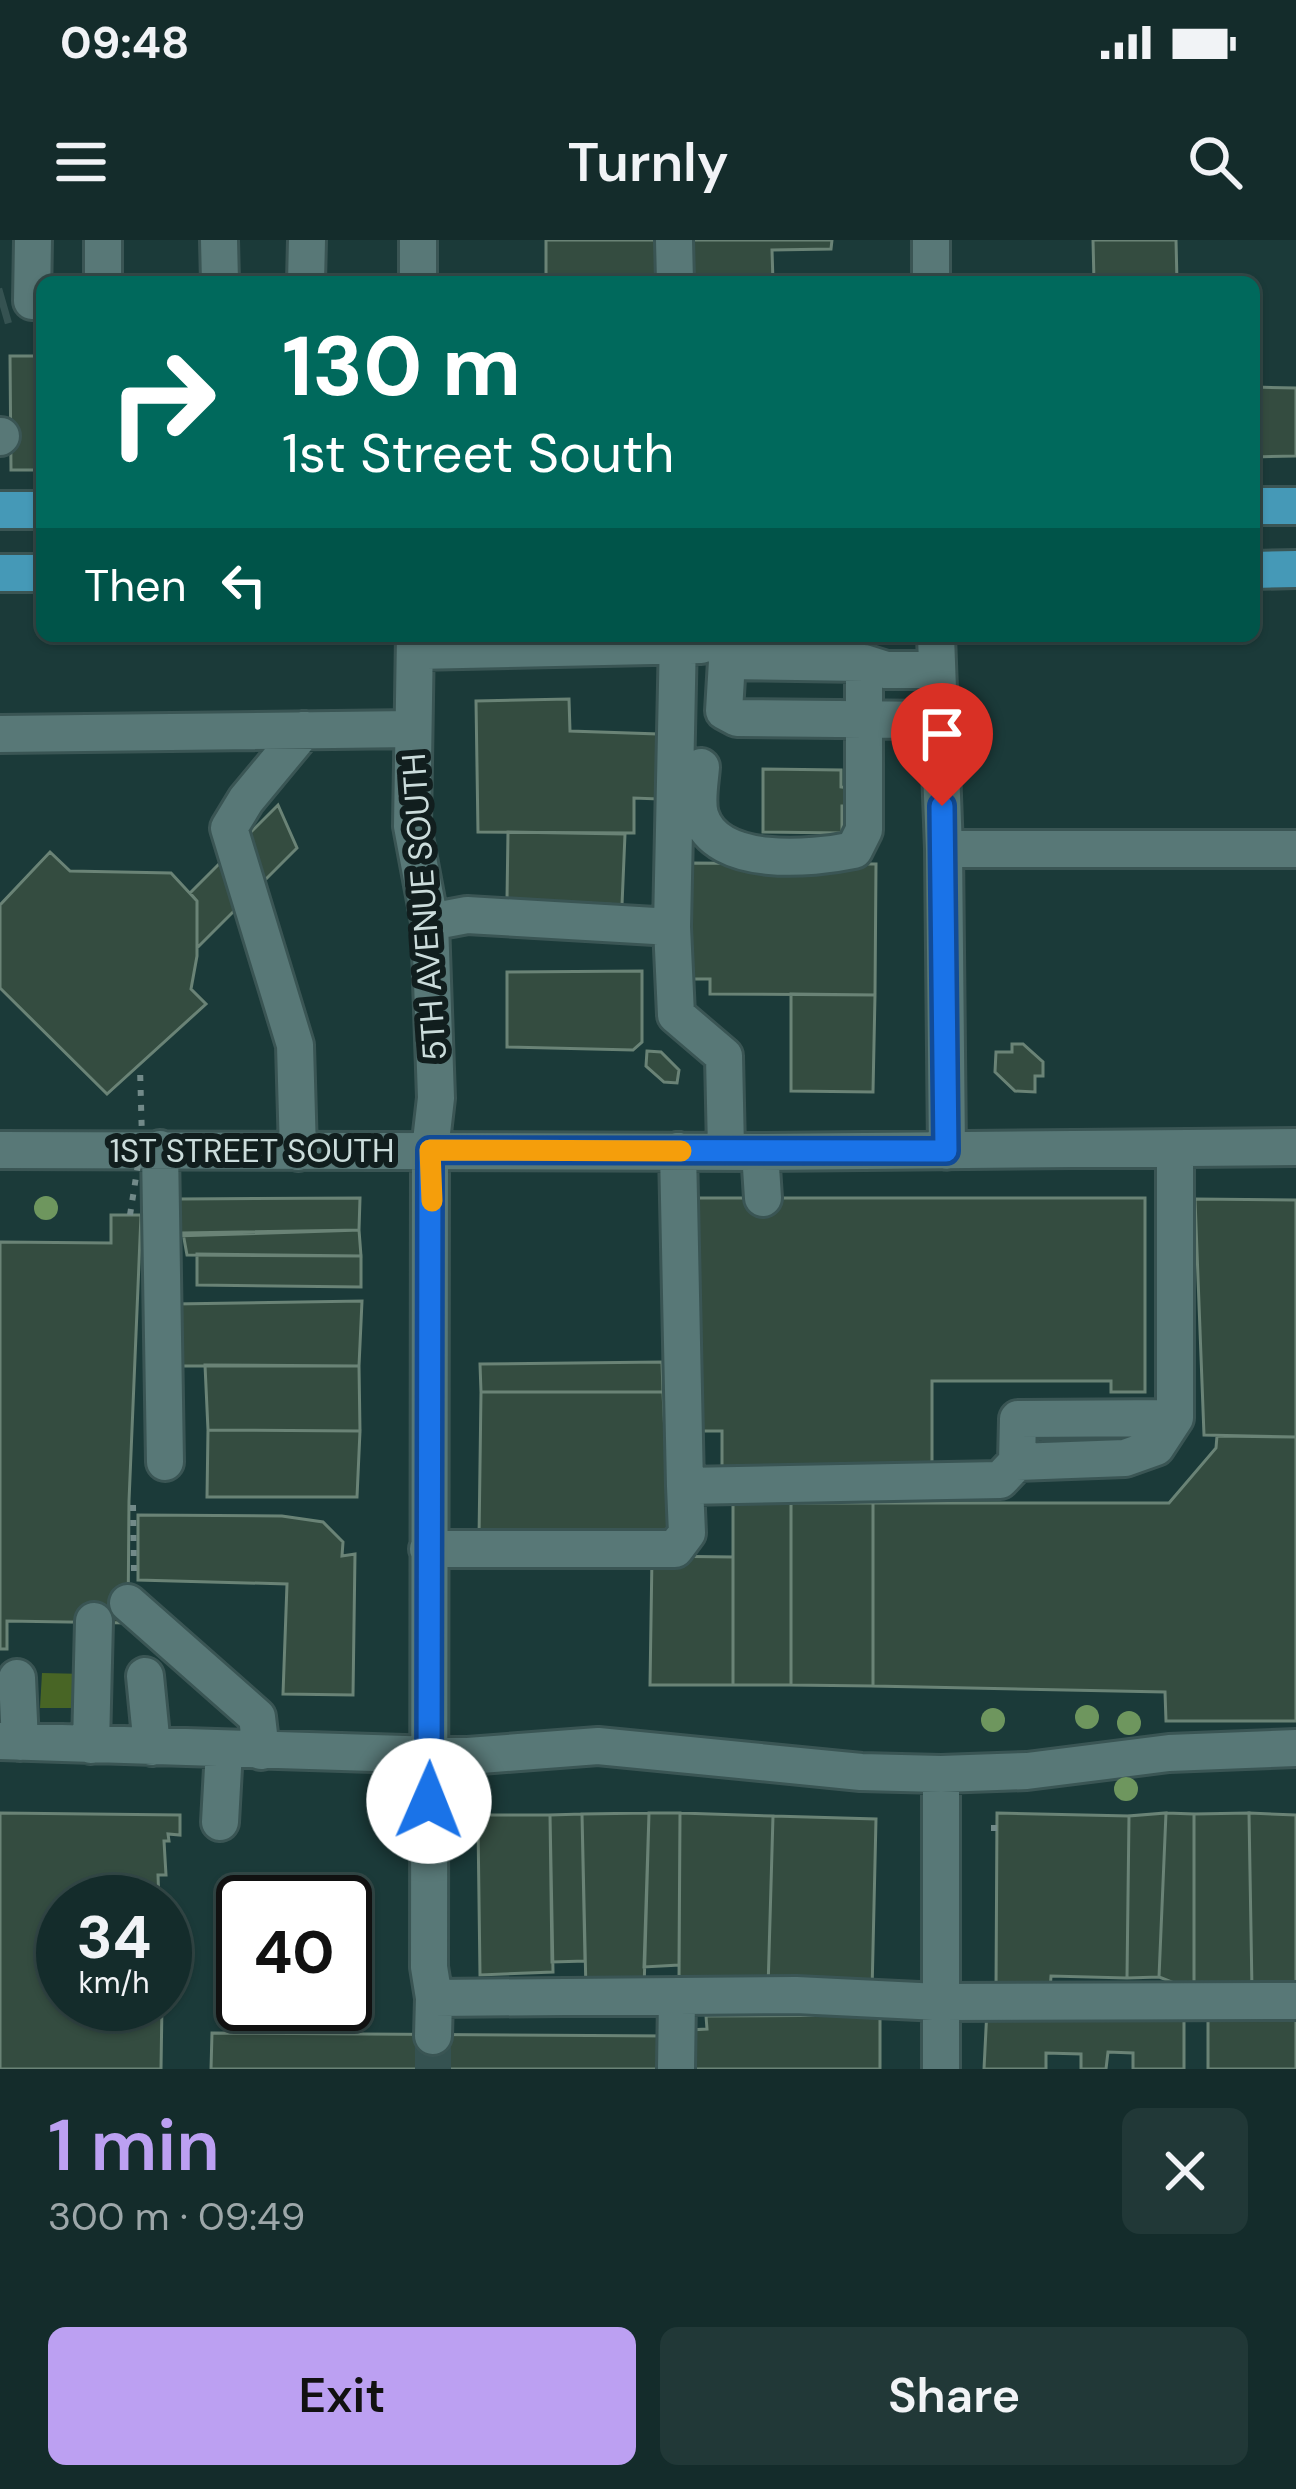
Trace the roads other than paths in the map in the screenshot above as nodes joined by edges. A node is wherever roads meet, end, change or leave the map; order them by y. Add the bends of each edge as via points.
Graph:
1 (33, 240) edge
2 (103, 240) edge
3 (219, 240) edge
4 (307, 240) edge
5 (418, 240) edge
6 (674, 240) edge
7 (931, 240) edge
8 (103, 276) edge
9 (220, 276) edge
10 (306, 276) edge
11 (418, 276) edge
12 (675, 276) edge
13 (931, 276) edge
14 (27, 302) edge
15 (1260, 506) edge
16 (1296, 506) edge
17 (0, 510) edge
18 (36, 510) edge
19 (1296, 569) edge
20 (1260, 570) edge
21 (0, 573) edge
22 (36, 573) edge
23 (590, 642) edge
24 (678, 642) edge
25 (689, 642) edge
26 (415, 644) edge
27 (936, 653) edge
28 (727, 661) junction
29 (864, 663) junction
30 (702, 709) junction
31 (938, 720) junction
32 (864, 721) junction
33 (412, 728) junction
34 (304, 730) junction
35 (0, 734) edge
36 (944, 849) junction
37 (1296, 849) edge
38 (430, 922) junction
39 (672, 927) junction
40 (1296, 1147) edge
41 (160, 1149) junction
42 (0, 1150) edge
43 (430, 1150) junction
44 (678, 1151) junction
45 (743, 1151) junction
46 (946, 1151) junction
47 (1175, 1151) junction
48 (298, 1152) junction
49 (763, 1198) dead end
50 (165, 1462) dead end
51 (685, 1486) junction
52 (428, 1550) junction
53 (132, 1605) road end
54 (94, 1621) dead end
55 (145, 1676) dead end
56 (17, 1678) dead end
57 (10, 1742) edge
58 (91, 1745) junction
59 (152, 1747) junction
60 (1296, 1748) edge
61 (243, 1750) junction
62 (430, 1754) junction
63 (941, 1774) junction
64 (220, 1822) dead end
65 (677, 1997) junction
66 (434, 1998) junction
67 (1296, 2001) edge
68 (939, 2002) junction
69 (433, 2036) tunnel mouth
70 (676, 2069) edge
71 (941, 2069) edge

1 - 14 street
2 - 8 street
3 - 9 street
4 - 10 street
5 - 11 street
6 - 12 street
7 - 13 street
15 - 16 highway
17 - 18 highway
19 - 20 highway
21 - 22 highway
23 - 26 street
24 - 30 street
25 - 28 street via 712,644
26 - 33 street, 5TH AVENUE SOUTH
27 - 29 street via 886,670
27 - 31 street
28 - 29 street
28 - 30 street
29 - 32 street
30 - 32 street via 736,718
30 - 32 street via 700,814 713,836 743,854 854,850 864,830
30 - 39 street
31 - 32 street
31 - 36 street
33 - 34 street
33 - 38 street, 5TH AVENUE SOUTH via 412,826
34 - 35 street
34 - 48 street via 230,828 295,1045
36 - 37 street
36 - 46 street
38 - 39 street via 467,915
38 - 43 street, 5TH AVENUE SOUTH
39 - 45 street via 676,1015 724,1056
40 - 47 street, 1ST STREET SOUTH
41 - 42 street, 1ST STREET SOUTH
41 - 48 street, 1ST STREET SOUTH
41 - 50 street
43 - 44 street, 1ST STREET SOUTH
43 - 48 street, 1ST STREET SOUTH
43 - 52 street, 5TH AVENUE SOUTH
44 - 45 street, 1ST STREET SOUTH
44 - 51 street
45 - 46 street, 1ST STREET SOUTH
45 - 49 street
46 - 47 street, 1ST STREET SOUTH
47 - 51 street via 1174,1418 1018,1419 1017,1462 1000,1480
51 - 52 street via 687,1533 675,1549
52 - 62 street, 5TH AVENUE SOUTH
53 - 61 street via 257,1717
54 - 58 street
55 - 59 street
56 - 57 street
57 - 58 street
58 - 59 street
59 - 61 street
60 - 63 street
61 - 62 street
61 - 64 street
62 - 63 street via 598,1747
62 - 66 street, 5TH AVENUE SOUTH
63 - 68 street
65 - 66 street
65 - 68 street
65 - 70 street
66 - 69 street, 5TH AVENUE SOUTH
67 - 68 street
68 - 71 street

